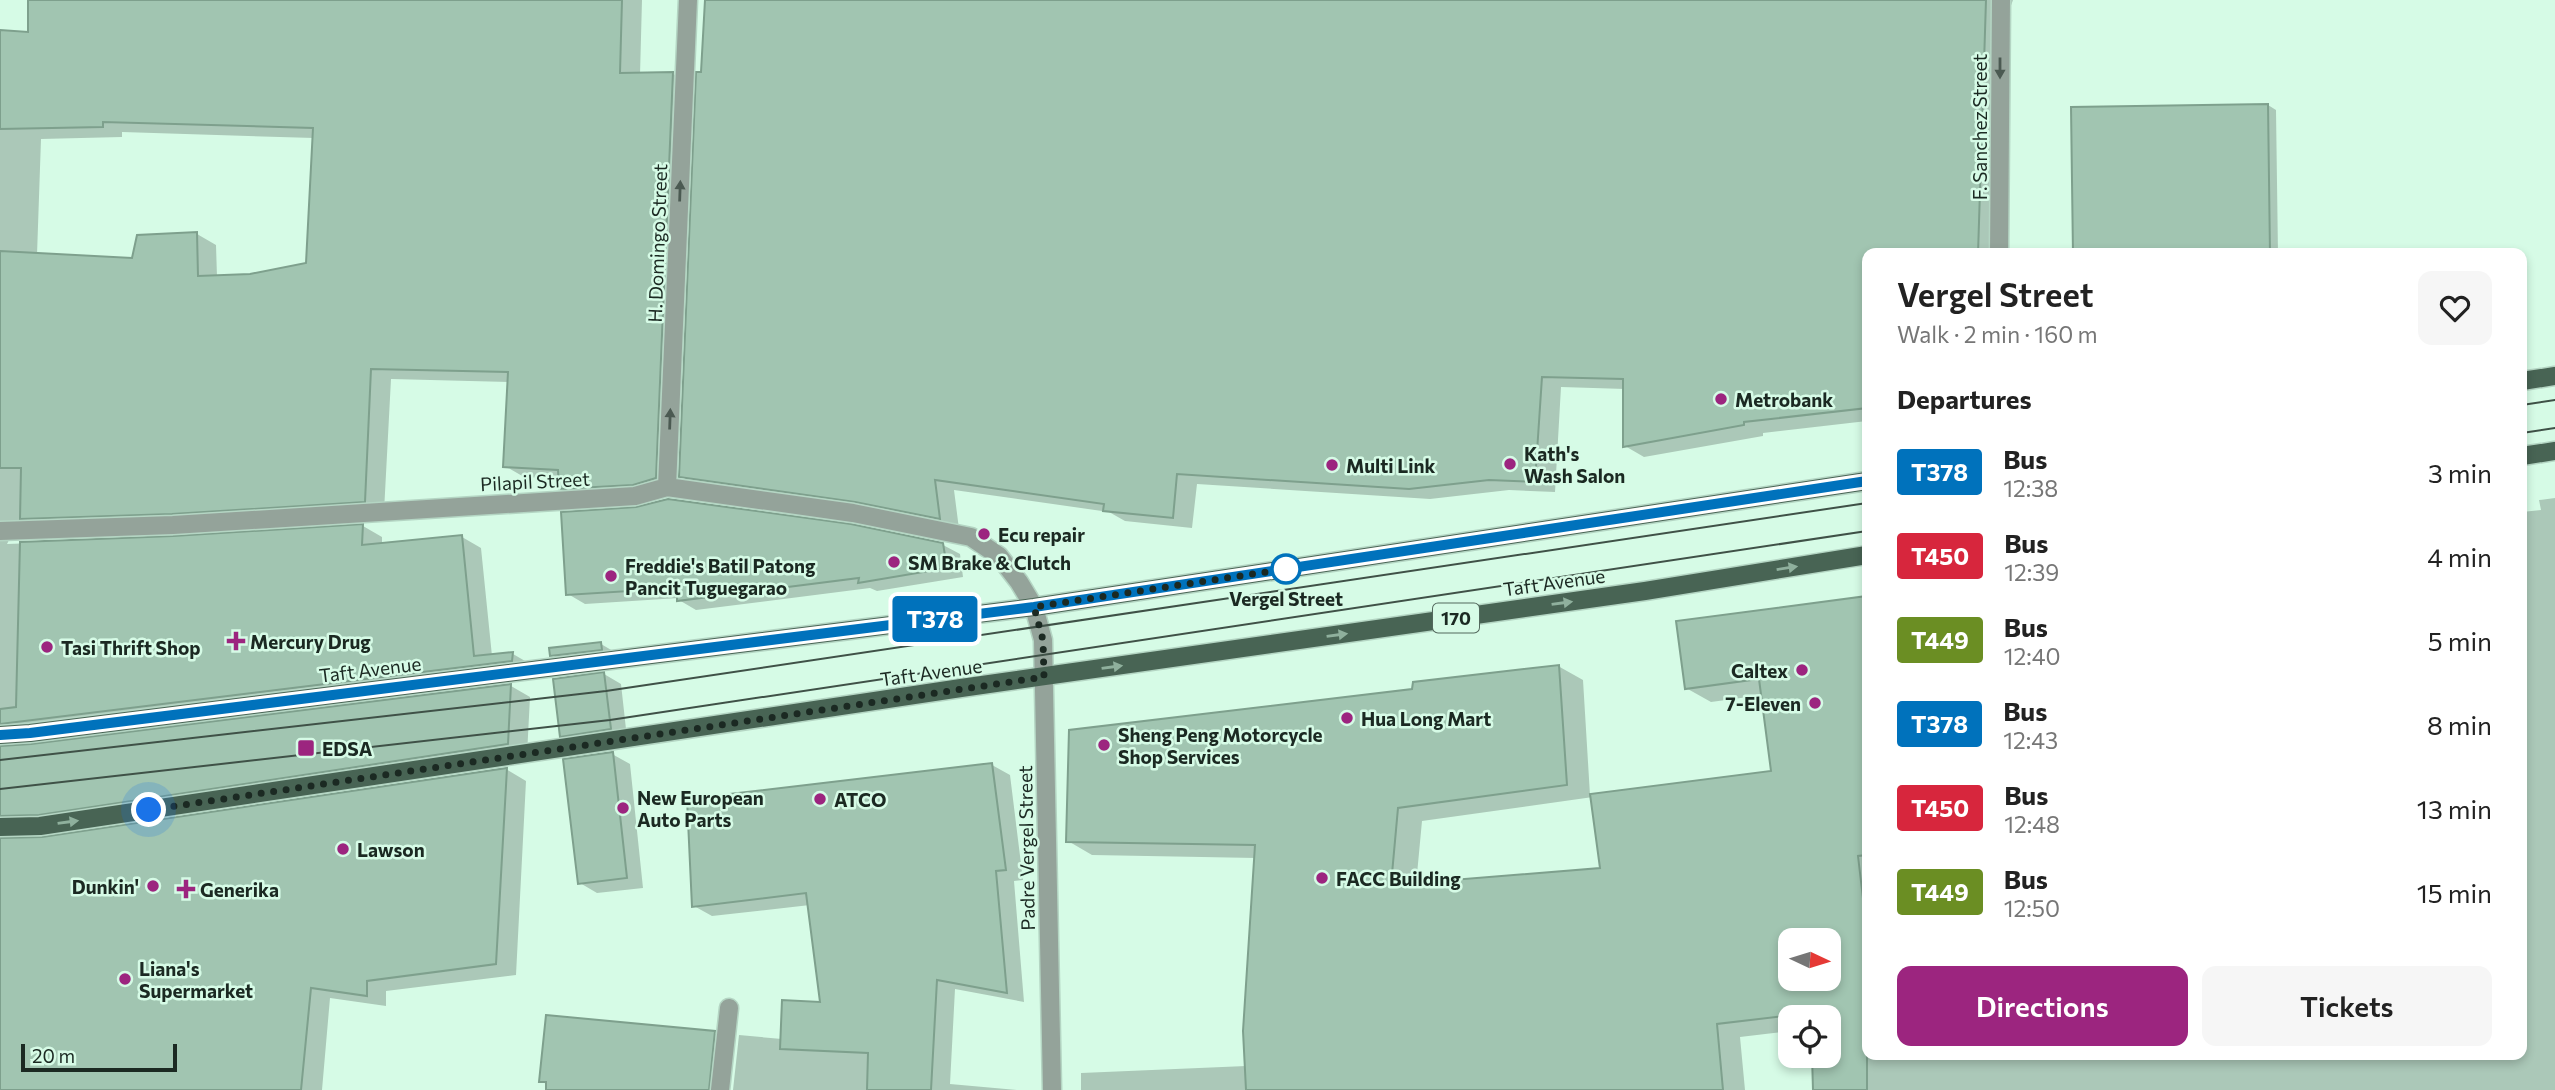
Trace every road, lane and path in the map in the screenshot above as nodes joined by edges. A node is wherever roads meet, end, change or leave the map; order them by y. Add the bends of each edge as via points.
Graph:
1 (688, 0) edge
2 (2001, 0) edge
3 (1999, 248) edge
4 (2555, 376) edge
5 (2527, 380) edge
6 (2555, 451) edge
7 (2527, 455) edge
8 (1862, 482) edge
9 (667, 487) junction
10 (0, 531) edge
11 (1862, 556) edge
12 (1034, 607) junction
13 (1044, 677) junction
14 (0, 735) edge
15 (0, 827) edge
16 (729, 1009) dead end
17 (720, 1090) edge
18 (1052, 1090) edge

9 -> 1 street, H. Domingo Street
2 -> 3 street, F. Sanchez Street
4 - 5 main road
6 - 7 main road
8 - 12 main road, Taft Avenue
9 - 10 street, Pilapil Street via 635,496 173,525
9 - 12 street, Pilapil Street via 853,513 971,537 999,556
13 -> 11 main road, Taft Avenue / 170
12 - 13 street, Padre Vergel Street via 1043,640
12 - 14 main road, Taft Avenue
15 -> 13 main road, Taft Avenue / 170 via 40,826
13 - 18 street, Padre Vergel Street
16 - 17 street

